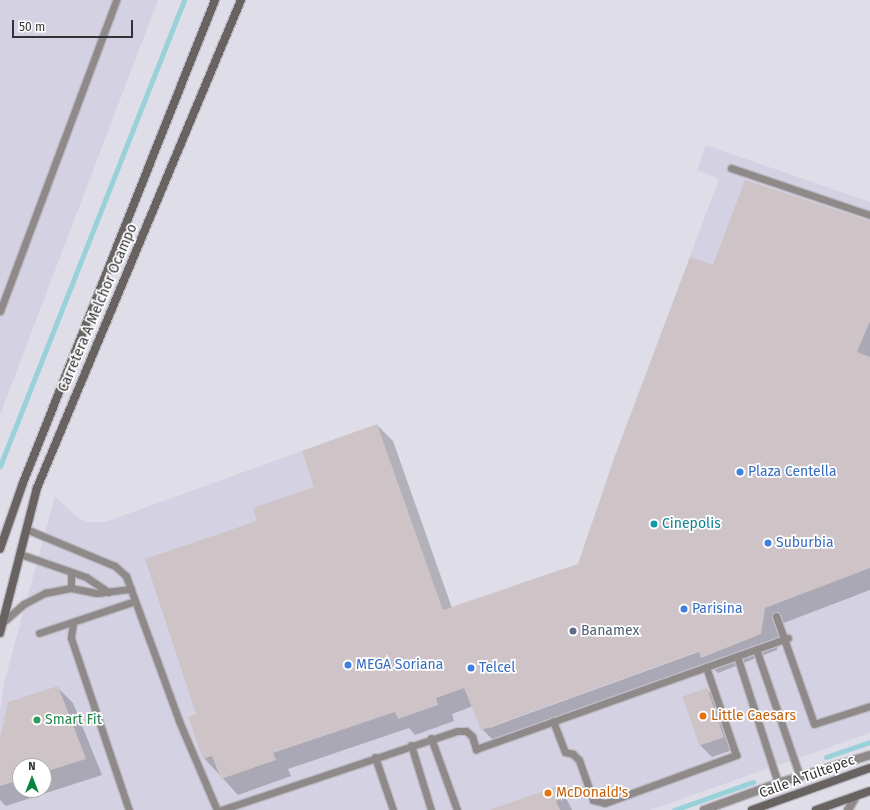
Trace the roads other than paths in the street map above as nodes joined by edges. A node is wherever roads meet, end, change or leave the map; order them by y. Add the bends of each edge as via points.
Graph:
1 (116, 0) edge
2 (215, 0) edge
3 (241, 0) edge
4 (731, 168) dead end
5 (870, 215) edge
6 (0, 311) edge
7 (26, 529) junction
8 (0, 549) edge
9 (20, 554) junction
10 (71, 572) junction
11 (71, 588) junction
12 (131, 589) junction
13 (108, 592) junction
14 (135, 601) junction
15 (776, 616) dead end
16 (3, 622) junction
17 (73, 623) junction
18 (0, 633) edge
19 (39, 633) dead end
20 (786, 638) junction
21 (756, 649) junction
22 (737, 656) junction
23 (706, 667) junction
24 (870, 706) edge
25 (553, 721) junction
26 (431, 738) junction
27 (411, 745) junction
28 (870, 755) edge
29 (375, 758) junction
30 (870, 768) edge
31 (800, 777) junction
32 (778, 783) junction
33 (870, 791) edge
34 (856, 796) junction
35 (129, 810) edge
36 (217, 810) edge
37 (221, 810) edge
38 (393, 810) edge
39 (432, 810) edge
40 (458, 810) edge
41 (704, 810) edge
42 (752, 810) edge
43 (816, 810) edge
44 (848, 810) edge

1 - 6 lane
2 - 8 main road, Carretera A Melchor Ocampo via 23,483
3 - 7 main road, Carretera A Melchor Ocampo via 38,488
4 - 5 lane
7 - 9 main road, Carretera A Melchor Ocampo
7 - 12 lane via 115,566 126,576
9 - 10 lane
9 - 16 main road, Carretera A Melchor Ocampo
10 - 11 lane
10 - 13 lane via 86,577
11 - 13 lane via 97,593
11 - 16 lane via 45,593 24,604
12 - 13 lane
12 - 14 lane
14 - 17 lane
14 - 36 lane via 179,721
15 - 20 lane
16 - 18 main road, Carretera A Melchor Ocampo
17 - 19 lane
17 - 35 lane via 71,638
20 - 21 lane
20 - 24 lane via 814,724
21 - 22 lane
21 - 31 lane
22 - 23 lane
22 - 32 lane
23 - 25 lane
23 - 25 lane via 736,754 611,801 599,803 593,800 579,760 573,754 565,752
25 - 26 lane via 476,749 472,736 466,731
26 - 27 lane
26 - 40 lane
27 - 29 lane
27 - 39 lane
28 - 31 street
29 - 37 lane
29 - 38 lane
30 - 42 main road, Calle A Tultepec
31 - 32 street
32 - 41 street
33 - 34 main road
34 - 43 main road
34 - 44 street

